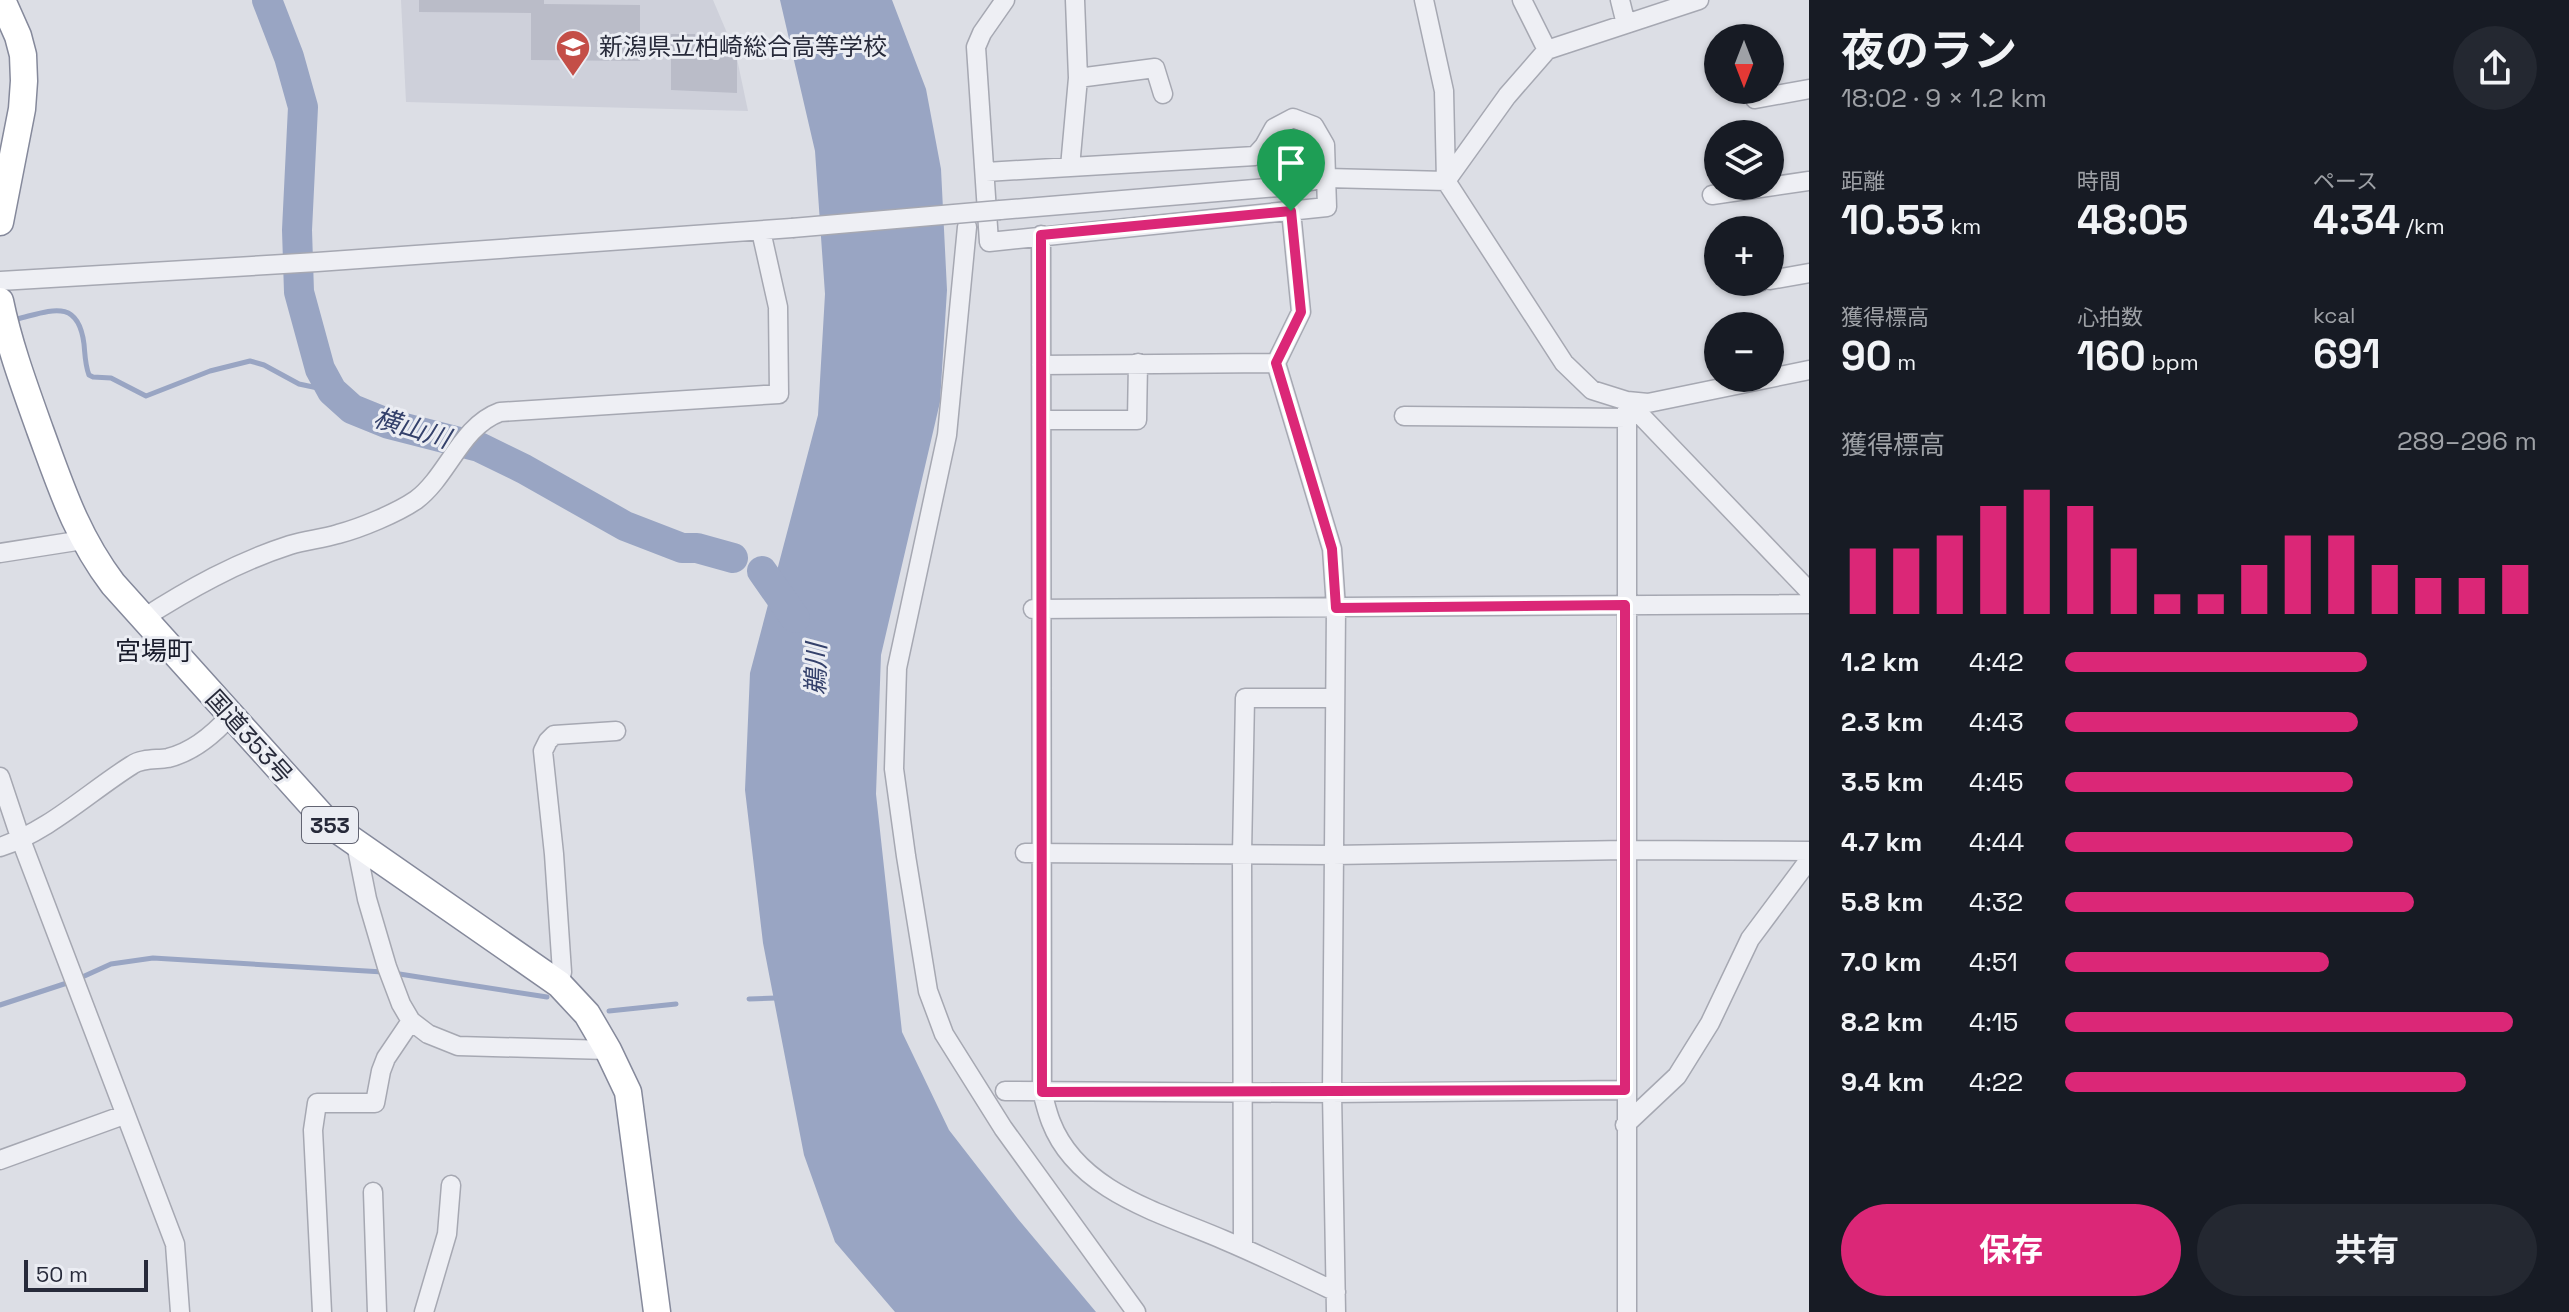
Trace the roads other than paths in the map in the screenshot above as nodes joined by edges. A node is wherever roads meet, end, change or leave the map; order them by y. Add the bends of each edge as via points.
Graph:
1 (2, 0) edge
2 (1005, 0) edge
3 (1075, 0) edge
4 (1424, 0) edge
5 (1522, 0) edge
6 (1620, 0) edge
7 (1691, 2) edge
8 (1626, 24) junction
9 (1547, 50) junction
10 (1078, 78) junction
11 (1809, 89) edge
12 (1163, 94) dead end
13 (1784, 94) edge
14 (1070, 167) junction
15 (986, 172) junction
16 (1327, 178) junction
17 (1446, 181) junction
18 (1809, 181) edge
19 (1784, 185) edge
20 (1291, 211) junction
21 (0, 222) edge
22 (967, 227) dead end
23 (761, 231) junction
24 (1041, 235) junction
25 (1809, 273) edge
26 (1784, 277) edge
27 (0, 281) edge
28 (0, 301) edge
29 (1138, 363) junction
30 (1276, 363) junction
31 (1041, 365) junction
32 (1809, 370) edge
33 (1627, 410) junction
34 (1404, 416) dead end
35 (1042, 420) junction
36 (83, 540) junction
37 (0, 553) edge
38 (1809, 591) edge
39 (1809, 604) edge
40 (1625, 605) junction
41 (1336, 608) junction
42 (1036, 609) junction
43 (142, 619) junction
44 (1335, 698) junction
45 (230, 716) junction
46 (616, 731) dead end
47 (0, 777) edge
48 (21, 840) junction
49 (356, 844) junction
50 (0, 847) edge
51 (1625, 850) junction
52 (1809, 851) edge
53 (1034, 853) junction
54 (1242, 854) junction
55 (1333, 855) junction
56 (1809, 860) edge
57 (559, 984) junction
58 (411, 1021) junction
59 (608, 1050) junction
60 (1625, 1090) junction
61 (1005, 1091) dead end
62 (1042, 1092) junction
63 (1242, 1093) junction
64 (1332, 1093) junction
65 (124, 1115) junction
66 (1625, 1125) junction
67 (0, 1160) edge
68 (451, 1185) dead end
69 (373, 1192) dead end
70 (1243, 1247) junction
71 (1336, 1292) junction
72 (180, 1312) edge
73 (322, 1312) edge
74 (377, 1312) edge
75 (424, 1312) edge
76 (657, 1312) edge
77 (1136, 1312) edge
78 (1336, 1312) edge
79 (1627, 1312) edge

1 - 21 highway via 18,36 24,81
2 - 15 street via 976,47
3 - 10 street
4 - 17 street via 1444,91
5 - 9 street
6 - 8 street
7 - 8 street
8 - 9 street
9 - 17 street
10 - 12 street via 1155,68
10 - 14 street
11 - 13 street
14 - 15 street
14 - 16 street via 1255,156 1274,128 1293,118 1314,126 1325,145
15 - 24 street via 989,242
16 - 17 street
16 - 20 street via 1327,207
16 - 23 street, bridge via 1279,187
17 - 33 street via 1564,363 1592,390
18 - 19 street
20 - 24 street
20 - 30 street via 1301,312
22 - 77 street via 947,435 897,668 894,769 906,856 928,991 944,1034 1003,1128
23 - 27 street
23 - 43 street via 778,307 779,394 500,412 484,421 424,493 402,508 339,534 239,564
24 - 31 street
25 - 26 street
28 - 36 highway, 国道353号 / 353 via 26,392
29 - 30 street
29 - 31 street
29 - 35 street via 1137,420
30 - 41 street via 1332,549
31 - 35 street
32 - 33 street
33 - 34 street
33 - 38 street
33 - 40 street
35 - 42 street
36 - 37 street
36 - 43 highway, 国道353号 / 353
39 - 40 street
40 - 41 street
40 - 51 street
41 - 42 street
41 - 44 street
42 - 53 street
43 - 45 highway, 国道353号 / 353
44 - 54 street via 1245,698
44 - 55 street
45 - 48 street via 184,752 136,762
45 - 49 highway, 国道353号 / 353 via 329,824
46 - 57 street via 554,735 543,751
47 - 48 street
48 - 50 street
48 - 65 street
49 - 57 highway, 国道353号 / 353
49 - 58 street via 389,973
51 - 52 street
51 - 55 street
51 - 60 street
53 - 54 street
53 - 62 street
54 - 55 street
54 - 63 street
55 - 64 street
56 - 66 street via 1750,939 1710,1023 1677,1076
57 - 59 highway, 国道353号 / 353 via 587,1014
58 - 59 street via 458,1046
58 - 73 street via 386,1058 375,1103 317,1103 313,1130
59 - 76 highway, 国道353号 / 353 via 632,1109
60 - 64 street
60 - 66 street
61 - 62 street
62 - 63 street
62 - 70 street via 1051,1124 1092,1176 1117,1195
63 - 64 street
63 - 70 street
64 - 71 street
65 - 67 street
65 - 72 street via 175,1244
66 - 79 street
68 - 75 street via 447,1234
69 - 74 street
70 - 71 street
71 - 78 street

